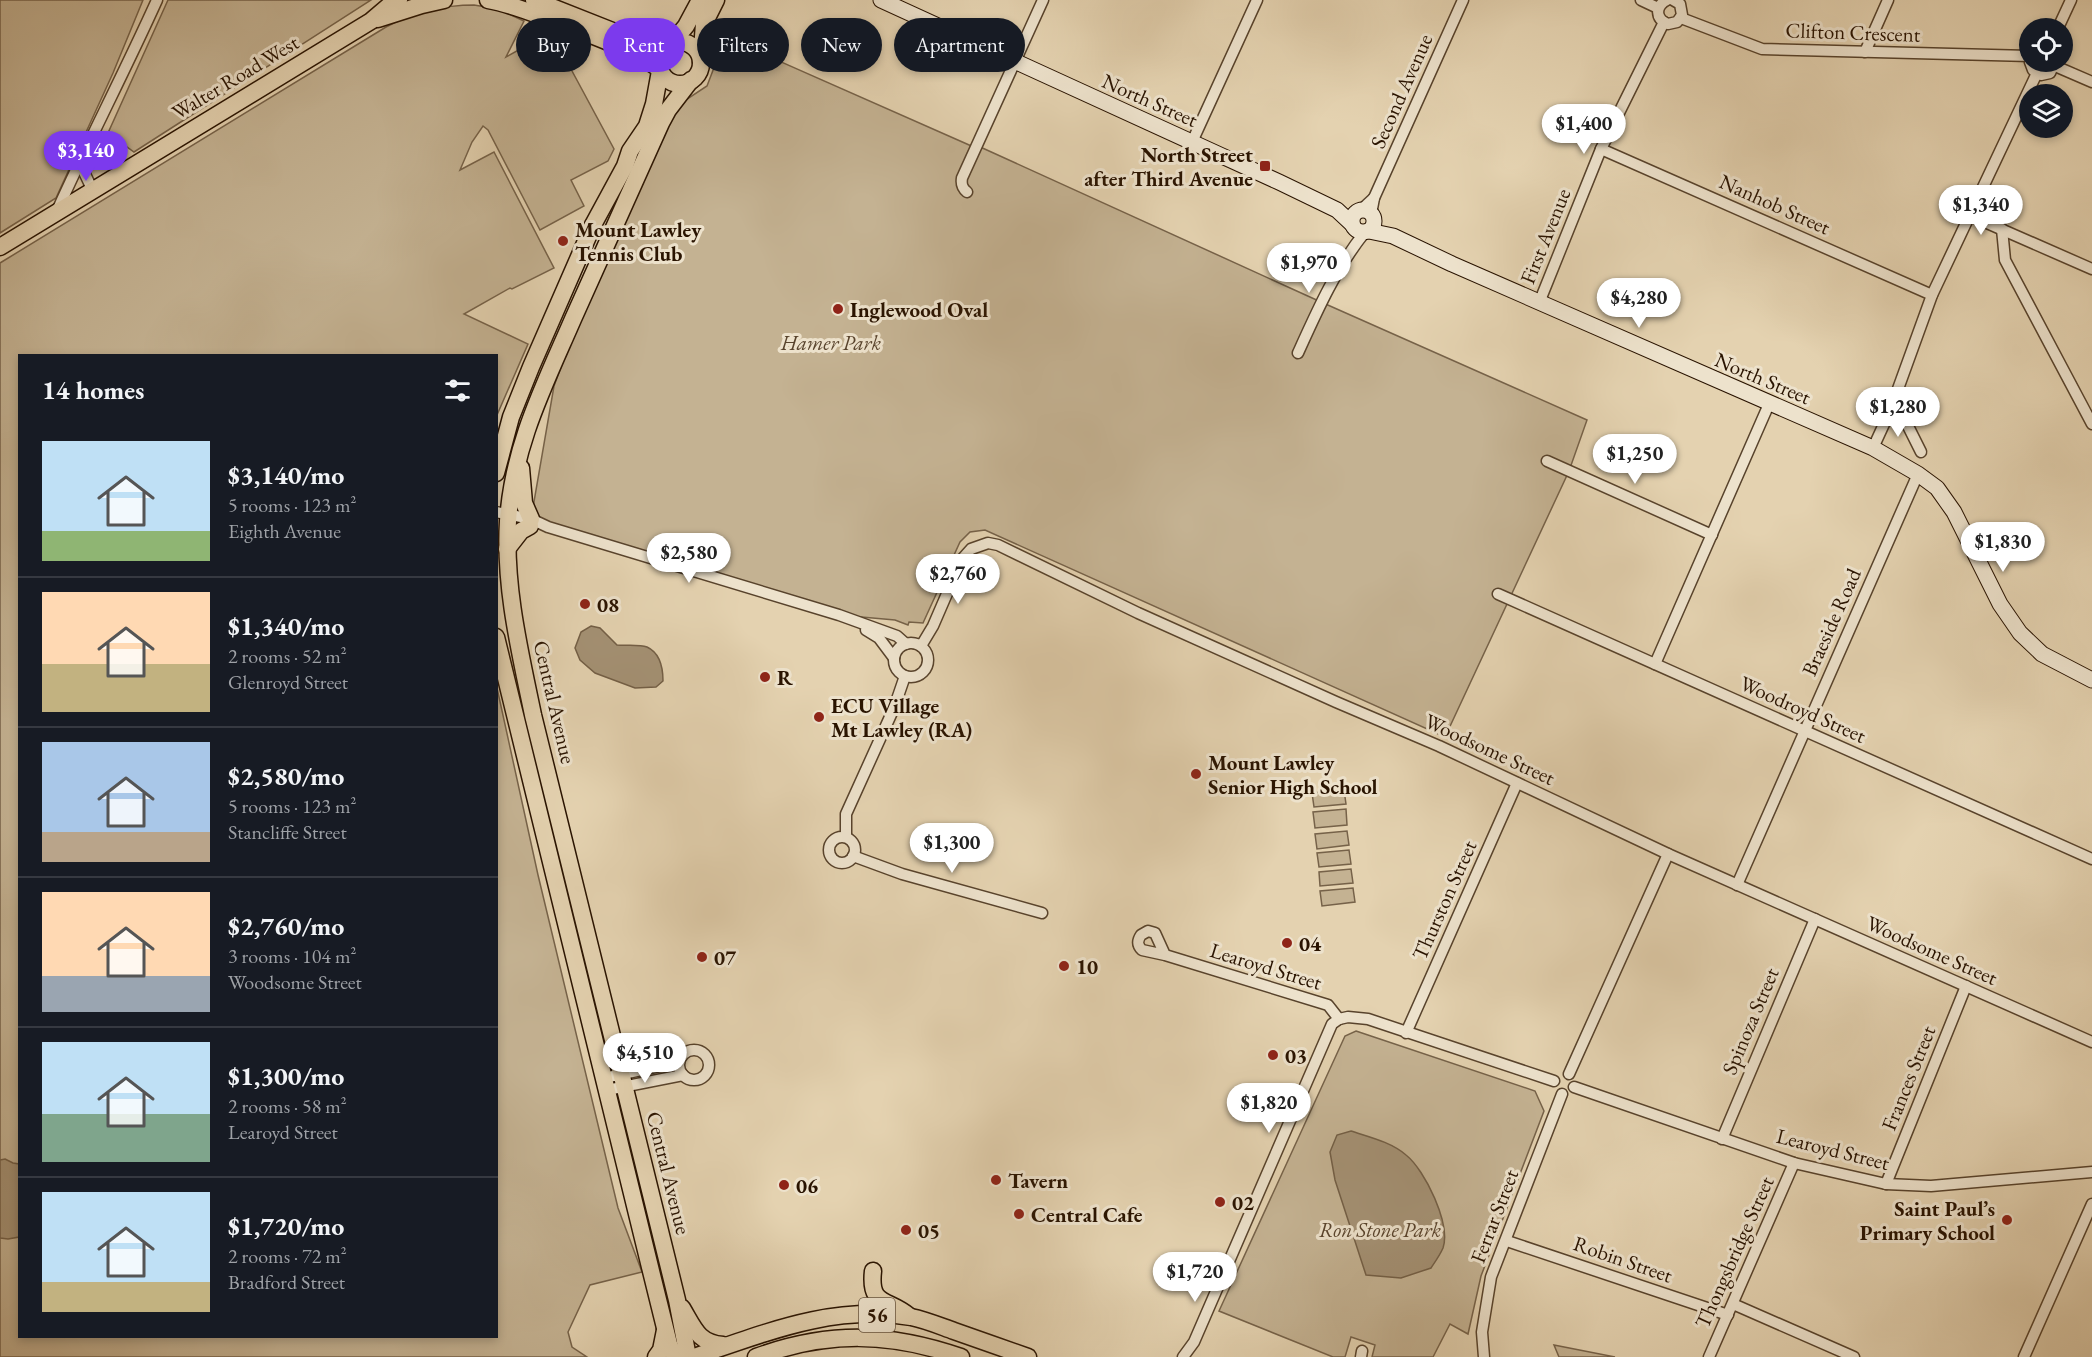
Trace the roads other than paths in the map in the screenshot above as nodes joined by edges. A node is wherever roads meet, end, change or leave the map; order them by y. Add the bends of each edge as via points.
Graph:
1 (157, 0) edge
2 (488, 0) edge
3 (534, 0) edge
4 (700, 0) edge
5 (716, 0) edge
6 (881, 0) edge
7 (1043, 0) edge
8 (1257, 0) edge
9 (1463, 0) edge
10 (1641, 0) edge
11 (1674, 0) edge
12 (1888, 0) edge
13 (2071, 0) edge
14 (394, 1) edge
15 (429, 1) edge
16 (518, 3) edge
17 (1658, 8) junction
18 (708, 18) edge
19 (920, 18) edge
20 (1681, 18) junction
21 (2063, 18) edge
22 (371, 21) junction
23 (1664, 22) junction
24 (603, 27) edge
25 (685, 27) edge
26 (603, 40) edge
27 (1025, 41) edge
28 (685, 43) edge
29 (697, 52) edge
30 (1865, 52) junction
31 (2019, 56) edge
32 (1025, 66) edge
33 (660, 72) edge
34 (661, 72) edge
35 (698, 72) edge
36 (1011, 72) edge
37 (2051, 72) edge
38 (2071, 72) edge
39 (2037, 73) joint
40 (691, 80) junction
41 (2092, 82) edge
42 (93, 138) junction
43 (1192, 142) junction
44 (1601, 150) junction
45 (93, 190) junction
46 (967, 192) dead end
47 (56, 214) junction
48 (1971, 216) junction
49 (1363, 222) junction
50 (2002, 229) junction
51 (0, 247) edge
52 (2092, 269) edge
53 (591, 278) junction
54 (569, 284) junction
55 (1932, 295) junction
56 (1539, 303) junction
57 (1298, 353) dead end
58 (1769, 404) junction
59 (1890, 411) junction
60 (2092, 424) edge
61 (1873, 448) junction
62 (1921, 452) dead end
63 (519, 455) junction
64 (1547, 461) dead end
65 (498, 466) edge
66 (1918, 474) junction
67 (502, 517) edge
68 (530, 523) junction
69 (1712, 535) junction
70 (507, 549) junction
71 (1498, 594) dead end
72 (839, 615) junction
73 (906, 644) junction
74 (498, 645) edge
75 (921, 646) junction
76 (894, 658) junction
77 (1655, 664) junction
78 (905, 676) junction
79 (2092, 680) edge
80 (1804, 731) junction
81 (1517, 783) junction
82 (846, 837) junction
83 (1668, 854) junction
84 (853, 856) junction
85 (2092, 859) edge
86 (1737, 885) junction
87 (1042, 913) dead end
88 (1815, 919) junction
89 (1166, 955) dead end
90 (1966, 986) junction
91 (1339, 1019) junction
92 (1406, 1033) junction
93 (2092, 1042) edge
94 (679, 1062) junction
95 (1569, 1074) junction
96 (683, 1075) junction
97 (623, 1080) junction
98 (1554, 1081) junction
99 (605, 1084) junction
100 (1574, 1088) junction
101 (1562, 1094) junction
102 (1722, 1138) junction
103 (1794, 1163) junction
104 (2092, 1172) edge
105 (1886, 1184) junction
106 (2092, 1204) edge
107 (1507, 1241) junction
108 (873, 1272) dead end
109 (676, 1300) junction
110 (1733, 1304) junction
111 (1728, 1315) junction
112 (911, 1317) junction
113 (665, 1328) junction
114 (1194, 1342) junction
115 (723, 1345) junction
116 (656, 1357) edge
117 (675, 1357) edge
118 (688, 1357) edge
119 (693, 1357) edge
120 (756, 1357) edge
121 (961, 1357) edge
122 (1028, 1357) edge
123 (1182, 1357) edge
124 (1192, 1357) edge
125 (1484, 1357) edge
126 (1709, 1357) edge
127 (1854, 1357) edge
128 (2024, 1357) edge

1 - 42 street
2 - 16 main road
3 - 24 main road
4 - 25 main road
5 - 18 main road
6 - 19 main road, North Street
7 - 27 street
8 - 43 street
9 - 49 street, Second Avenue
10 - 17 street
11 - 17 street
11 - 20 street via 1682,7
12 - 30 street
13 - 21 street
14 - 22 main road, Walter Road West
15 - 22 main road, Walter Road West
16 - 26 main road
17 - 23 street
20 - 23 street via 1673,24
20 - 30 street, Clifton Crescent via 1762,49
22 - 45 main road, Walter Road West
23 - 44 street, First Avenue
28 - 29 main road
30 - 31 street, Clifton Crescent
32 - 43 main road, North Street
33 - 54 main road via 647,126 593,225
34 - 40 main road via 675,83
35 - 40 main road
36 - 46 street via 962,178
37 - 39 street
38 - 41 street
39 - 48 street
40 - 53 main road, Central Avenue via 668,110
42 - 45 street via 84,167
42 - 47 street
43 - 49 main road, North Street
44 - 55 street, Nanhob Street
44 - 56 street, First Avenue
45 - 47 main road, Walter Road West
47 - 51 main road, Walter Road West
48 - 50 street
48 - 55 street
49 - 56 main road, North Street
49 - 57 street, Second Avenue
50 - 52 street
50 - 60 street via 2005,260
53 - 54 main road
53 - 63 main road, Central Avenue via 530,417
54 - 65 main road via 511,417
55 - 59 street
56 - 58 main road, North Street
58 - 61 main road, North Street
58 - 69 street
59 - 61 street
59 - 62 street via 1906,422
61 - 66 main road, North Street
63 - 67 main road, Central Avenue
63 - 68 main road
64 - 69 street
66 - 79 main road, North Street via 1937,488 1954,512 2000,604 2020,633 2042,654
66 - 80 street, Braeside Road
67 - 68 street
67 - 70 main road, Central Avenue
68 - 70 main road
68 - 72 street
69 - 77 street
70 - 97 main road, Central Avenue via 514,618 533,715
71 - 77 street, Woodroyd Street
72 - 73 street via 897,636
72 - 76 street via 879,638
73 - 75 street
73 - 76 street via 899,647
74 - 99 main road, Central Avenue
75 - 78 street via 927,655 927,666 921,675
75 - 81 street, Woodsome Street via 962,559 971,549 988,543 998,545 1148,618
76 - 78 street via 897,670
77 - 80 street, Woodroyd Street
78 - 82 street via 846,814
80 - 85 street, Woodroyd Street
80 - 86 street, Braeside Road
81 - 83 street, Woodsome Street
81 - 92 street, Thurston Street
82 - 84 street via 854,845
82 - 84 street via 834,839 829,853 840,862
83 - 86 street, Woodsome Street
83 - 95 street
84 - 87 street via 902,874
86 - 88 street, Woodsome Street
88 - 90 street, Woodsome Street
88 - 102 street, Spinoza Street
89 - 91 street, Learoyd Street via 1328,1005
90 - 93 street, Woodsome Street
90 - 105 street, Frances Street
91 - 92 street via 1358,1017
91 - 114 street via 1332,1024
92 - 98 street
94 - 96 street
94 - 96 street via 686,1052 694,1050 703,1053 708,1061 707,1071 701,1077
94 - 97 street
95 - 98 street via 1560,1074
95 - 100 street
96 - 97 street
97 - 99 street
97 - 109 main road, Central Avenue
98 - 101 street
99 - 113 main road, Central Avenue
100 - 101 street
100 - 102 street, Learoyd Street
101 - 107 street, Ferrar Street
102 - 103 street, Learoyd Street
103 - 105 street, Learoyd Street
103 - 110 street, Thongsbridge Street
104 - 105 street, Learoyd Street via 1930,1186
106 - 128 street
107 - 111 street, Robin Street
107 - 125 street, Ferrar Street via 1491,1277 1482,1332
108 - 112 main road via 872,1289 877,1297
109 - 115 main road via 700,1337 710,1344
109 - 118 main road, Central Avenue
110 - 111 street, Thongsbridge Street
110 - 127 street
111 - 126 street, Thongsbridge Street
112 - 115 main road, 56 via 829,1316
112 - 122 main road, 56
113 - 116 main road
113 - 117 main road, Central Avenue
114 - 123 street
114 - 124 street
115 - 119 main road, 56
120 - 121 main road, 56 via 858,1336 920,1344

